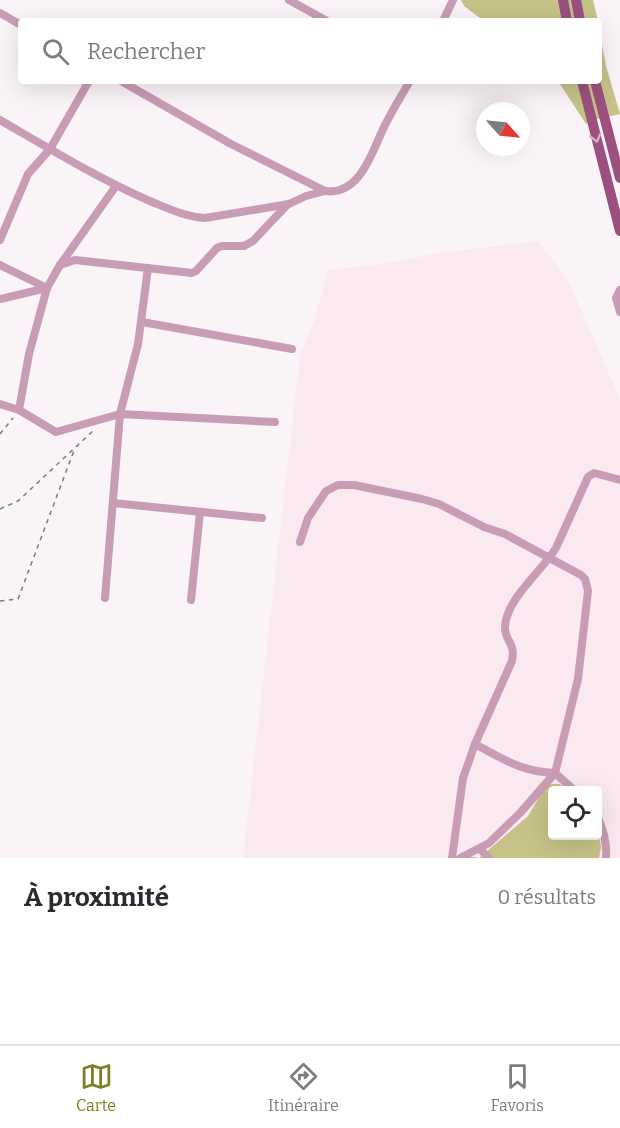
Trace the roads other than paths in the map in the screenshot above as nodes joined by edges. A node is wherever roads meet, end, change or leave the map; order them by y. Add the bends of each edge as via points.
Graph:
1 (289, 0) edge
2 (453, 0) edge
3 (563, 0) edge
4 (576, 0) edge
5 (0, 13) edge
6 (322, 18) edge
7 (444, 18) edge
8 (566, 18) edge
9 (579, 18) edge
10 (18, 23) edge
11 (87, 84) edge
12 (126, 84) edge
13 (408, 84) edge
14 (583, 84) edge
15 (596, 84) edge
16 (0, 120) edge
17 (50, 149) junction
18 (620, 178) edge
19 (116, 186) junction
20 (325, 191) junction
21 (288, 204) junction
22 (620, 231) edge
23 (0, 240) edge
24 (1, 264) edge
25 (60, 265) junction
26 (148, 268) junction
27 (47, 288) junction
28 (620, 290) edge
29 (0, 299) edge
30 (620, 312) edge
31 (142, 322) junction
32 (292, 349) dead end
33 (0, 404) edge
34 (18, 410) junction
35 (120, 414) junction
36 (275, 422) dead end
37 (620, 480) edge
38 (113, 503) junction
39 (200, 512) junction
40 (261, 518) dead end
41 (300, 542) dead end
42 (549, 559) junction
43 (105, 598) dead end
44 (192, 600) dead end
45 (475, 744) junction
46 (555, 774) junction
47 (569, 786) edge
48 (602, 829) edge
49 (480, 849) junction
50 (452, 858) edge
51 (460, 858) edge
52 (489, 858) edge
53 (606, 858) edge

1 - 6 street
2 - 7 street
3 - 8 main road
4 - 9 main road
5 - 10 street
11 - 17 street
12 - 20 street via 231,144
13 - 20 street via 357,179 336,193
14 -> 22 main road
15 - 18 main road
16 - 17 street
17 - 19 street
17 - 23 street via 28,174
19 - 21 street via 195,218
19 - 25 street
20 - 21 street
21 - 26 street via 253,241 217,248 192,273
24 - 27 street
25 - 26 street via 75,260
25 - 27 street
26 - 31 street
27 - 29 street
27 - 34 street
28 - 30 street via 616,298
31 - 32 street
31 - 35 street
33 - 34 street
34 - 35 street via 56,432
35 - 36 street
35 - 38 street
37 - 42 street via 594,473 588,477
38 - 39 street
38 - 43 street
39 - 40 street
39 - 44 street
41 - 42 street via 308,518 326,491 338,484 354,485 439,504
42 - 45 street via 520,593 505,624 514,650 512,662
42 - 46 street via 581,575 588,591 578,679
45 - 46 street via 507,762
45 - 50 street via 463,778
46 - 47 street
46 - 49 street via 504,830
48 - 53 street
49 - 51 street
49 - 52 street

